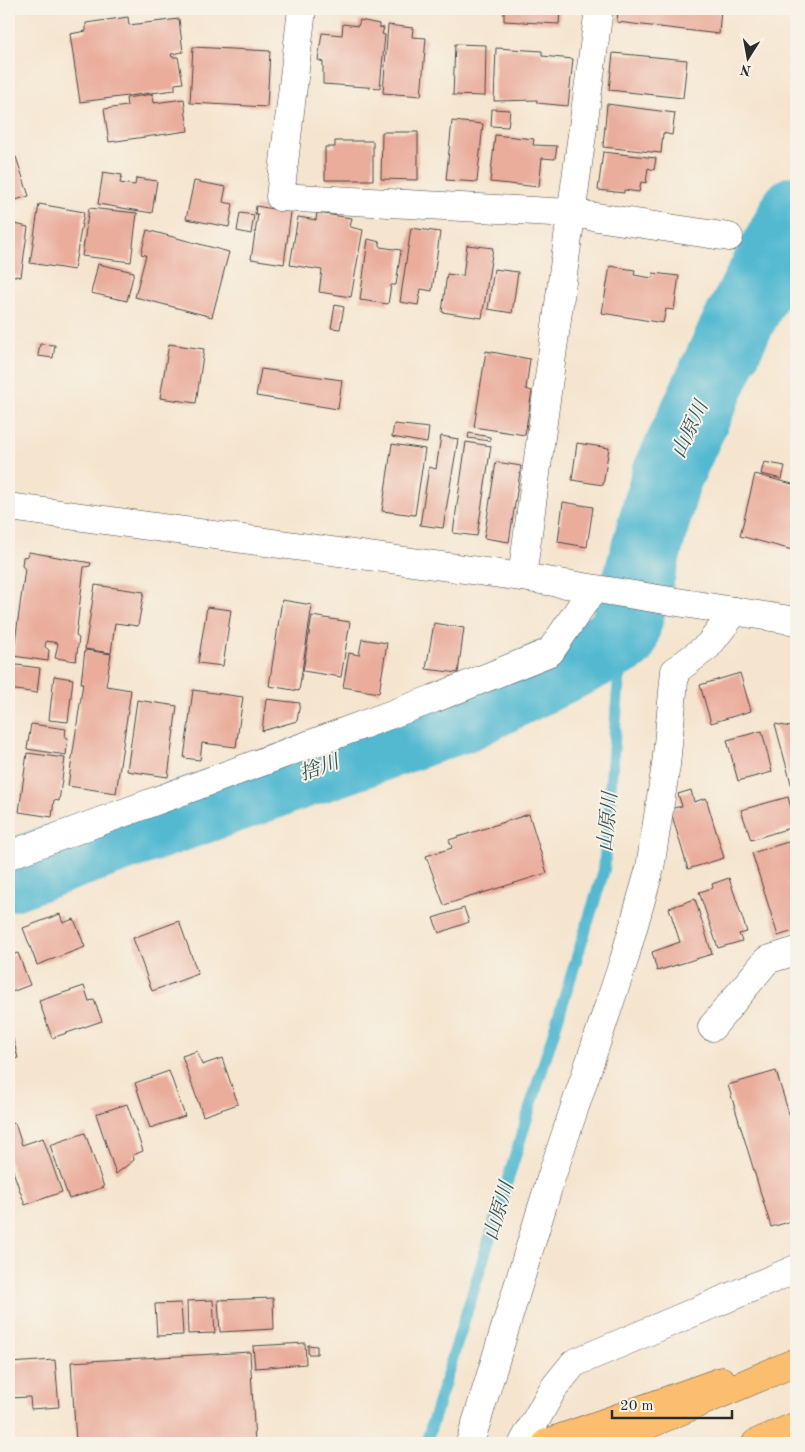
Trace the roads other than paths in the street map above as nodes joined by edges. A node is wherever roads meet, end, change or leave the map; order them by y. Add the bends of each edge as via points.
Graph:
1 (302, 9) edge
2 (599, 9) edge
3 (570, 213) junction
4 (729, 238) dead end
5 (9, 508) edge
6 (522, 577) junction
7 (598, 590) junction
8 (735, 611) junction
9 (796, 621) edge
10 (9, 855) edge
11 (796, 951) edge
12 (712, 1027) dead end
13 (796, 1269) edge
14 (796, 1354) edge
15 (796, 1362) edge
16 (796, 1426) edge
17 (470, 1443) edge
18 (523, 1443) edge
19 (547, 1443) edge
20 (605, 1443) edge
21 (756, 1443) edge

1 - 3 street via 280,197
2 - 3 street
3 - 4 street
3 - 6 street
5 - 6 street
6 - 7 street
7 - 8 street
7 - 10 street via 550,652
8 - 9 street
8 - 17 street via 708,646 675,671 666,765 650,868 624,960 551,1178
11 - 12 street via 767,960
13 - 18 street via 574,1364 553,1389
14 - 19 highway
15 - 20 highway
16 - 21 highway

